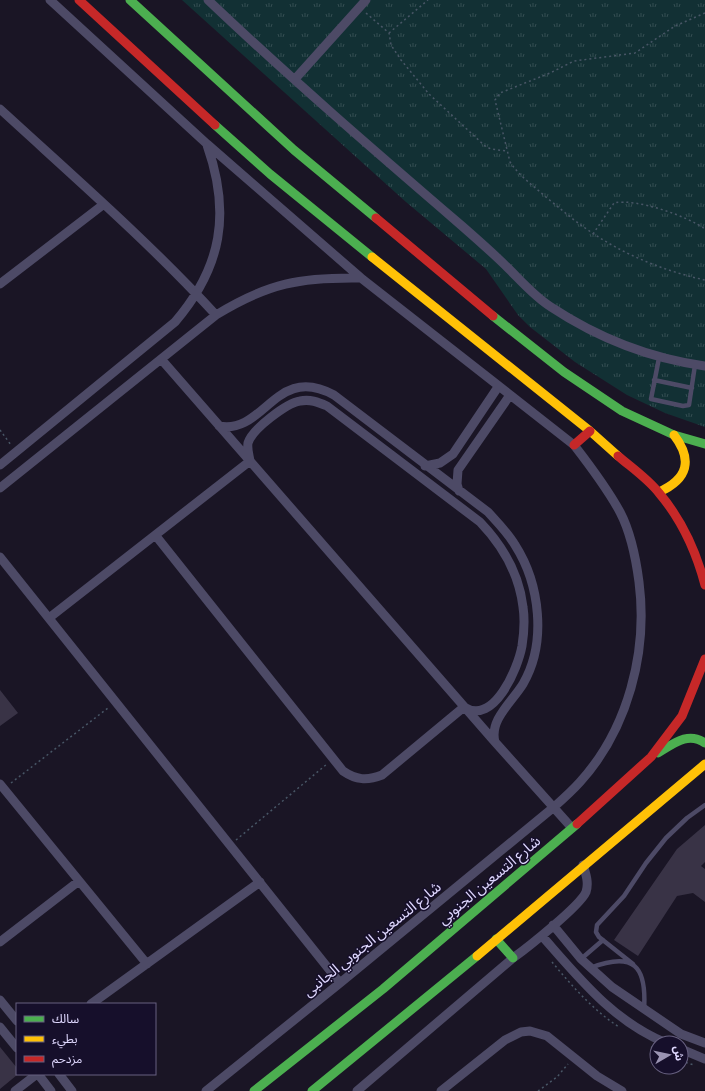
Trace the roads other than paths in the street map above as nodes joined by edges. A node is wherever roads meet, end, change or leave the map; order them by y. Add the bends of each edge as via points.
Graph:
1 (50, 0) edge
2 (79, 0) edge
3 (130, 0) edge
4 (208, 0) edge
5 (366, 0) edge
6 (295, 79) junction
7 (0, 109) edge
8 (206, 144) junction
9 (104, 204) junction
10 (361, 278) junction
11 (0, 284) edge
12 (196, 293) junction
13 (216, 315) junction
14 (659, 358) junction
15 (161, 359) junction
16 (695, 365) junction
17 (705, 366) edge
18 (654, 380) junction
19 (498, 387) junction
20 (692, 388) junction
21 (510, 395) junction
22 (219, 426) junction
23 (590, 431) junction
24 (674, 435) junction
25 (705, 444) edge
26 (574, 445) junction
27 (250, 461) junction
28 (0, 465) edge
29 (425, 466) junction
30 (2, 483) edge
31 (459, 491) junction
32 (659, 492) junction
33 (156, 536) junction
34 (0, 557) edge
35 (705, 584) edge
36 (49, 618) junction
37 (705, 659) edge
38 (464, 707) junction
39 (495, 742) junction
40 (705, 743) edge
41 (651, 757) junction
42 (705, 764) edge
43 (2, 787) edge
44 (705, 805) edge
45 (554, 807) junction
46 (572, 828) junction
47 (584, 865) junction
48 (79, 881) junction
49 (260, 882) junction
50 (553, 925) junction
51 (542, 936) junction
52 (496, 939) junction
53 (603, 940) junction
54 (0, 942) edge
55 (513, 958) junction
56 (581, 959) junction
57 (147, 964) junction
58 (633, 964) junction
59 (590, 968) junction
60 (602, 979) junction
61 (340, 983) junction
62 (591, 991) junction
63 (0, 1000) edge
64 (628, 1000) junction
65 (92, 1003) edge
66 (644, 1010) junction
67 (618, 1015) junction
68 (16, 1021) edge
69 (0, 1027) edge
70 (651, 1035) edge
71 (705, 1043) edge
72 (16, 1047) edge
73 (689, 1052) edge
74 (705, 1059) edge
75 (36, 1075) edge
76 (38, 1075) edge
77 (60, 1075) edge
78 (15, 1091) edge
79 (51, 1091) edge
80 (72, 1091) edge
81 (206, 1091) edge
82 (254, 1091) edge
83 (312, 1091) edge
84 (357, 1091) edge
85 (441, 1091) edge
86 (621, 1091) edge

1 - 8 street, شارع التسعين الجنوبي الجانبى
2 - 23 street via 270,174 456,326
3 - 24 street via 294,150 479,305 583,386 622,411
4 - 6 street
5 - 6 street
6 - 14 street via 549,306 604,337
7 - 9 street
8 - 10 street, شارع التسعين الجنوبي الجانبى
8 - 12 street via 218,184 220,225 211,265
9 - 11 street
9 - 12 street
10 - 13 street via 307,279 284,283 262,290
10 - 19 street, شارع التسعين الجنوبي الجانبى
12 - 13 street
12 - 28 street via 175,322
13 - 15 street
14 - 16 street
14 - 18 lane
15 - 22 street
15 - 30 street
16 - 17 street
16 - 20 lane
18 - 20 lane
18 - 20 lane via 650,396 652,400 688,406
19 - 21 street, شارع التسعين الجنوبي الجانبى
19 - 29 street via 453,454 440,463
21 - 26 street, شارع التسعين الجنوبي الجانبى
21 - 31 street via 458,470
22 - 27 street
22 - 29 street via 228,427 244,423 288,390 312,387 334,395
23 - 26 street
23 - 32 street
24 - 25 street
24 - 32 street via 685,453 686,466 676,483
26 - 45 street, شارع التسعين الجنوبي الجانبى via 599,476 621,514 636,559 642,606 639,654 628,700 608,743 581,782
27 - 33 street
27 - 38 street
27 - 38 street via 248,443 252,434 259,428 293,402 319,402 480,522 493,536 505,552 520,588 524,614 522,646 512,677 489,707 479,712
29 - 31 street
31 - 39 street via 488,512 516,545 528,571 537,606 538,628 530,670 496,722 493,729
32 - 35 street via 688,534
33 - 36 street
33 - 38 street via 343,772 358,779 382,775
34 - 36 street
36 - 49 street
37 - 41 street, شارع التسعين الجنوبي via 682,716
38 - 39 street
39 - 45 street
40 - 41 street via 697,738 688,737
41 - 46 street, شارع التسعين الجنوبي
42 - 47 street
43 - 48 street
44 - 53 lane via 666,838 624,896 598,922 596,932
45 - 46 street
45 - 61 street, شارع التسعين الجنوبي الجانبى
46 - 82 street, شارع التسعين الجنوبي via 383,989
47 - 50 street via 587,883 582,898
47 - 52 street
48 - 54 street
48 - 57 street
49 - 57 street
49 - 61 street
50 - 51 street
50 - 56 street
51 - 55 street
51 - 62 street
52 - 55 street
52 - 83 street
53 - 56 lane
53 - 58 lane
55 - 84 street
56 - 59 street
57 - 65 street
58 - 59 lane via 623,961 610,962
58 - 66 lane via 644,982
59 - 60 street
60 - 62 street
60 - 64 street
61 - 81 street, شارع التسعين الجنوبي الجانبى
62 - 67 street
63 - 68 street
64 - 66 street
64 - 67 street
66 - 71 street via 681,1034
67 - 70 street
69 - 72 street
73 - 74 street
75 - 78 street
76 - 79 street
77 - 80 street
85 - 86 street via 505,1040 521,1032 534,1032 547,1036 597,1076

